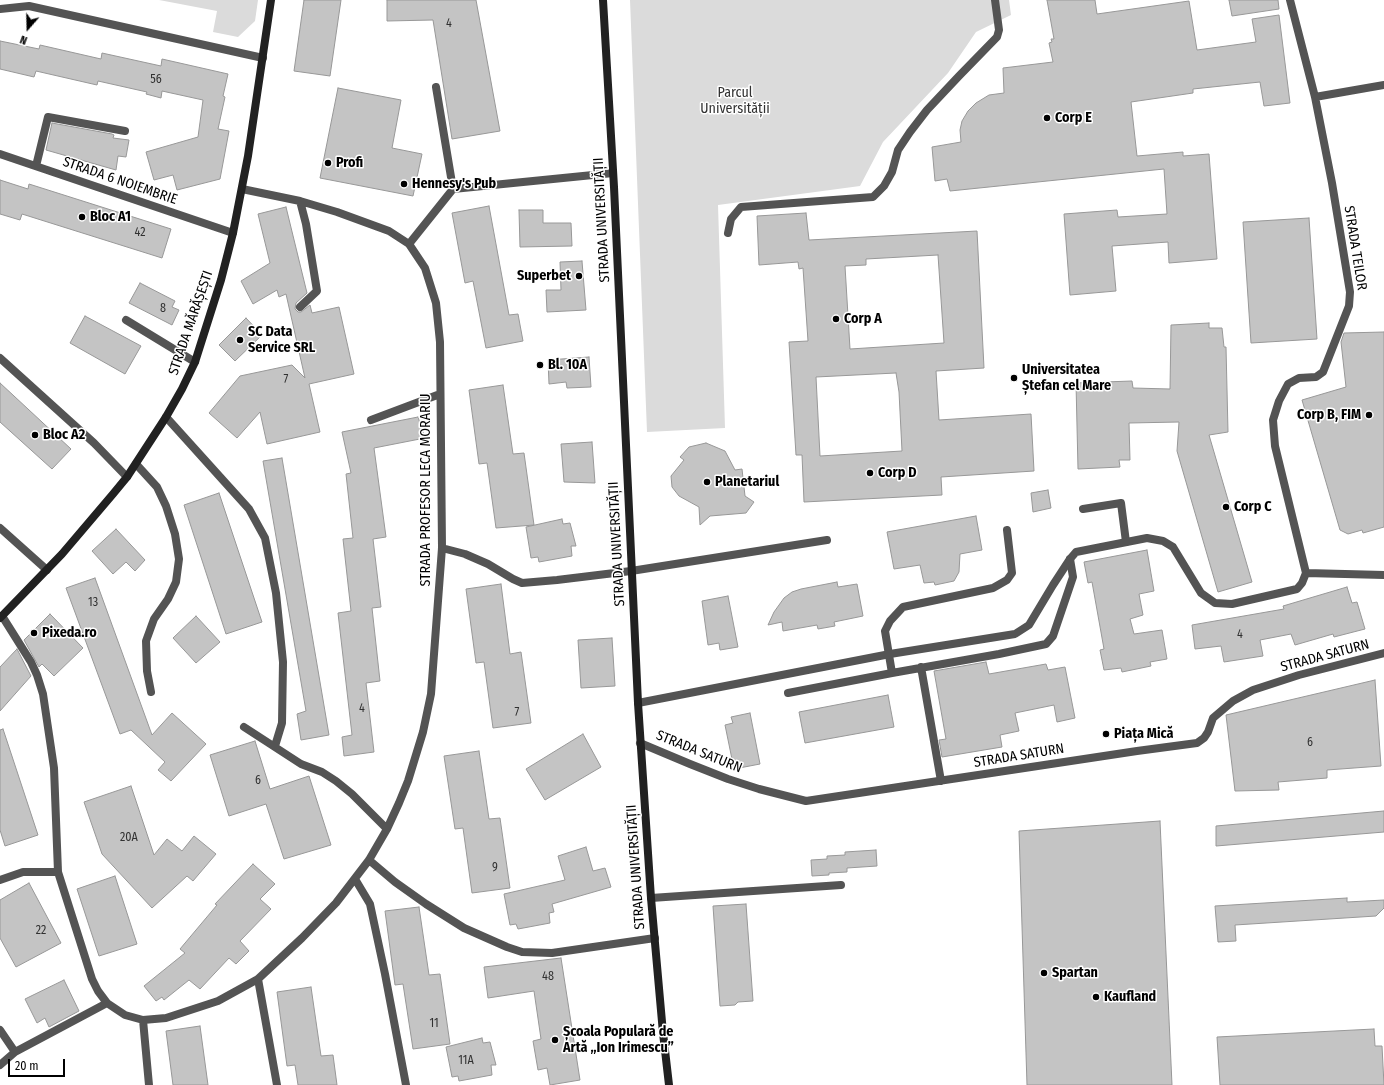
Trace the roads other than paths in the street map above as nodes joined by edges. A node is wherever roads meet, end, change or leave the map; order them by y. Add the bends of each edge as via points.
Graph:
1 (271, 0) edge
2 (603, 0) edge
3 (995, 0) edge
4 (1290, 0) edge
5 (30, 3) edge
6 (0, 9) edge
7 (263, 58) junction
8 (1384, 85) edge
9 (436, 86) dead end
10 (1315, 97) junction
11 (125, 131) dead end
12 (0, 154) edge
13 (36, 166) junction
14 (613, 173) junction
15 (242, 189) junction
16 (453, 189) junction
17 (300, 201) junction
18 (232, 233) junction
19 (728, 233) dead end
20 (409, 244) junction
21 (300, 307) dead end
22 (126, 320) dead end
23 (0, 358) edge
24 (194, 362) junction
25 (440, 394) junction
26 (166, 417) junction
27 (371, 420) dead end
28 (136, 464) junction
29 (127, 477) junction
30 (1083, 509) dead end
31 (0, 528) edge
32 (1007, 530) dead end
33 (827, 540) dead end
34 (1126, 542) junction
35 (442, 548) junction
36 (1070, 559) junction
37 (47, 570) junction
38 (631, 571) junction
39 (1306, 573) junction
40 (1384, 575) edge
41 (1, 617) edge
42 (1384, 653) edge
43 (890, 654) junction
44 (921, 667) junction
45 (892, 673) junction
46 (151, 692) dead end
47 (788, 693) dead end
48 (638, 704) junction
49 (244, 726) dead end
50 (640, 743) junction
51 (275, 746) junction
52 (941, 781) junction
53 (387, 829) junction
54 (369, 860) junction
55 (58, 872) junction
56 (354, 879) junction
57 (0, 880) edge
58 (841, 885) dead end
59 (651, 898) junction
60 (655, 938) junction
61 (258, 978) junction
62 (107, 1003) junction
63 (143, 1020) junction
64 (0, 1030) edge
65 (15, 1052) junction
66 (0, 1065) edge
67 (149, 1085) edge
68 (278, 1085) edge
69 (406, 1085) edge
70 (669, 1085) edge

1 - 7 street, STRADA MĂRĂȘEȘTI
2 - 14 street, STRADA UNIVERSITĂȚII
3 - 19 street via 998,37 927,110 898,150 892,172 884,186 873,197 742,207 731,219
4 - 10 street, STRADA TEILOR
5 - 6 street
5 - 7 street
7 - 15 street, STRADA MĂRĂȘEȘTI
8 - 10 street
9 - 16 street
10 - 39 street, STRADA TEILOR via 1350,292 1349,306 1323,372 1316,377 1299,378 1288,384 1273,420 1275,446
11 - 13 street via 48,117
12 - 13 street, STRADA 6 NOIEMBRIE
13 - 18 street, STRADA 6 NOIEMBRIE
14 - 16 street
14 - 38 street, STRADA UNIVERSITĂȚII
15 - 17 street, STRADA PROFESOR LECA MORARIU
15 - 18 street, STRADA MĂRĂȘEȘTI
16 - 20 street
17 - 20 street, STRADA PROFESOR LECA MORARIU via 389,231
17 - 21 street via 318,291
18 - 24 street, STRADA MĂRĂȘEȘTI via 222,280
20 - 25 street, STRADA PROFESOR LECA MORARIU via 425,268 436,303 440,342
22 - 24 street
23 - 29 street
24 - 26 street, STRADA MĂRĂȘEȘTI
25 - 27 street
25 - 35 street, STRADA PROFESOR LECA MORARIU
26 - 28 street, STRADA MĂRĂȘEȘTI
26 - 51 street via 249,509 265,538 276,593 283,662 282,723
28 - 29 street, STRADA MĂRĂȘEȘTI
28 - 46 street via 157,487 166,506 175,534 179,559 176,582 168,600 154,619 146,641
29 - 37 street, STRADA MĂRĂȘEȘTI
30 - 34 street via 1121,503
31 - 37 street
32 - 43 street via 1012,572 1006,580 993,588 903,608 890,621 886,631
33 - 38 street
34 - 36 street via 1076,552
34 - 39 street via 1147,538 1164,541 1173,547 1201,593 1215,603 1232,604 1297,589
35 - 38 street via 488,564 522,583
35 - 53 street, STRADA PROFESOR LECA MORARIU via 431,694 408,781
36 - 43 street via 1030,624 1015,634
36 - 44 street via 1073,577 1053,636 1046,644
37 - 41 street, STRADA MĂRĂȘEȘTI
38 - 48 street, STRADA UNIVERSITĂȚII
39 - 40 street
41 - 55 street, STRADA PROFESOR LECA MORARIU via 31,662 43,694 54,768
42 - 52 street, STRADA SATURN via 1253,690 1232,701 1213,718 1208,732 1197,743
43 - 45 street
43 - 48 street
44 - 45 street
44 - 52 street
45 - 47 street
48 - 50 street, STRADA UNIVERSITĂȚII
49 - 51 street
50 - 52 street, STRADA SATURN via 728,779 806,801
50 - 59 street, STRADA UNIVERSITĂȚII
51 - 53 street via 301,764 336,781
53 - 54 street, STRADA PROFESOR LECA MORARIU
54 - 56 street, STRADA PROFESOR LECA MORARIU
54 - 60 street via 395,882 464,928 522,952 552,953
55 - 57 street via 23,872
55 - 62 street, STRADA PROFESOR LECA MORARIU via 92,979
56 - 61 street, STRADA PROFESOR LECA MORARIU via 336,903
56 - 69 street via 370,904
58 - 59 street
59 - 60 street, STRADA UNIVERSITĂȚII
60 - 70 street, STRADA UNIVERSITĂȚII via 662,1033
61 - 63 street, STRADA PROFESOR LECA MORARIU via 218,1001 166,1018
61 - 68 street
62 - 63 street, STRADA PROFESOR LECA MORARIU via 124,1015
62 - 65 street
63 - 67 street
64 - 65 street
65 - 66 street

